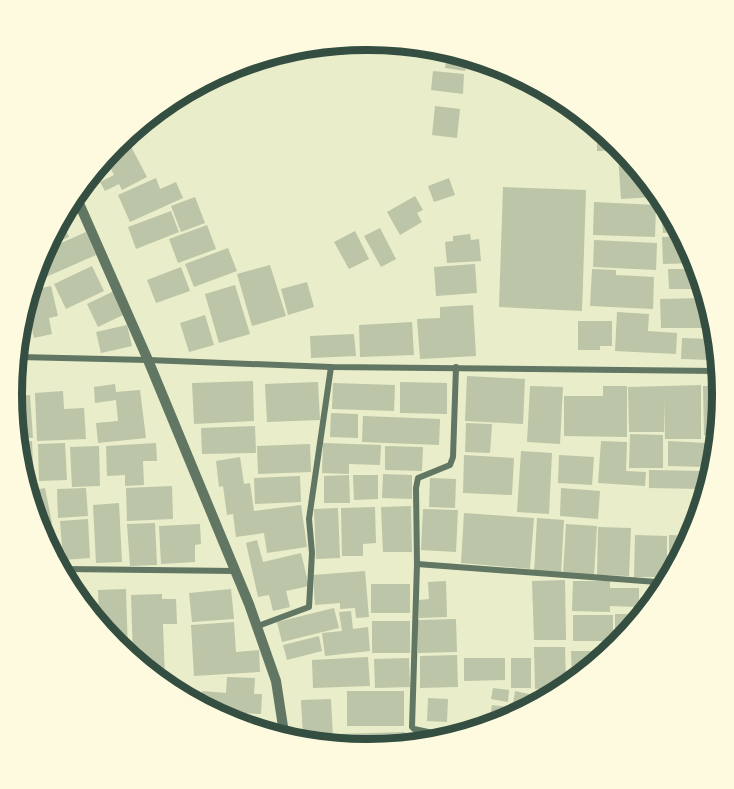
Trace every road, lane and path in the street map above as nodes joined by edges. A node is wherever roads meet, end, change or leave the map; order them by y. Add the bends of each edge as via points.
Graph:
1 (80, 205) edge
2 (24, 357) edge
3 (148, 360) junction
4 (331, 367) junction
5 (456, 367) junction
6 (711, 371) edge
7 (417, 564) junction
8 (70, 569) edge
9 (236, 571) junction
10 (656, 582) edge
11 (258, 626) junction
12 (283, 728) edge
13 (431, 733) edge

1 - 3 street
2 - 3 street
3 - 4 street
3 - 9 street
4 - 5 street
4 - 11 street via 309,519 309,607
5 - 6 street
5 - 7 street via 453,457 450,465 418,478 416,488
7 - 10 street
7 - 13 street via 412,727
8 - 9 street
9 - 11 street
11 - 12 street via 276,681

